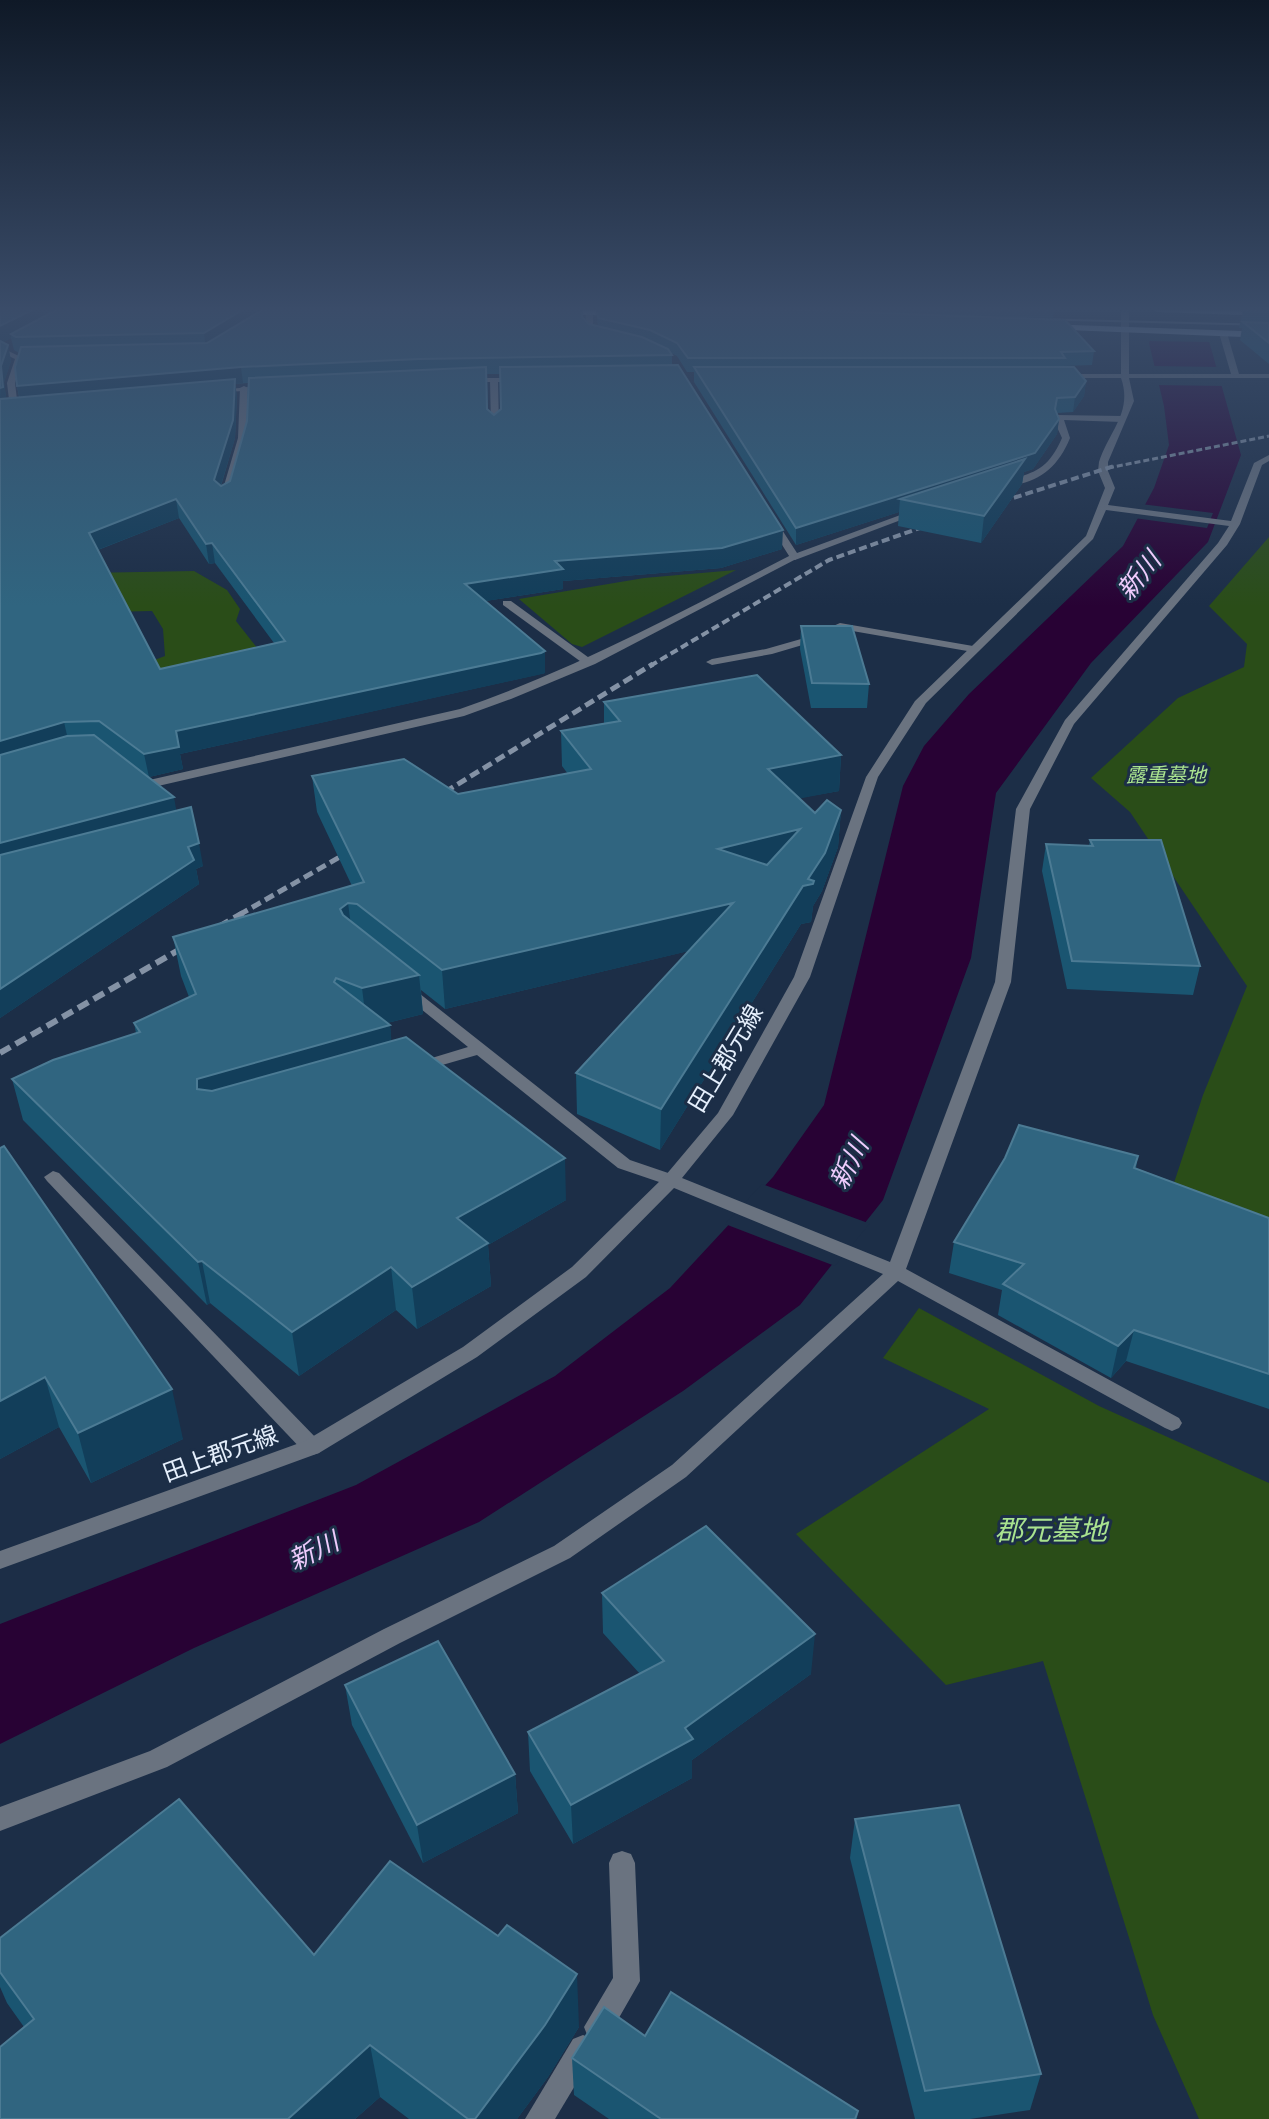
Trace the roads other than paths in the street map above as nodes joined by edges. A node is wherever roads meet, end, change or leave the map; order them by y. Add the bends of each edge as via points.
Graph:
1 (14, 408) edge
2 (243, 408) edge
3 (495, 408) edge
4 (1126, 408) edge
5 (0, 410) edge
6 (1122, 419) junction
7 (495, 426) edge
8 (1269, 458) edge
9 (988, 488) edge
10 (225, 499) edge
11 (762, 506) edge
12 (1103, 507) junction
13 (922, 510) edge
14 (1235, 524) junction
15 (795, 557) junction
16 (507, 603) dead end
17 (973, 649) junction
18 (588, 662) junction
19 (712, 662) dead end
20 (157, 794) edge
21 (388, 976) edge
22 (480, 1049) junction
23 (406, 1070) edge
24 (53, 1177) dead end
25 (671, 1180) junction
26 (896, 1272) junction
27 (1172, 1423) dead end
28 (312, 1447) junction
29 (0, 1560) edge
30 (0, 1819) edge
31 (622, 1863) dead end
32 (539, 2119) edge

1 - 5 street
2 - 10 street via 242,438
3 - 7 street
4 - 6 street, 田上郡元線
6 - 9 street via 1060,417 1066,438 1047,471
6 - 12 street, 田上郡元線 via 1103,471 1110,488
8 - 14 street via 1258,463
11 - 15 street
12 - 14 street
12 - 17 street, 田上郡元線 via 1090,537
13 - 15 street
14 - 26 street via 1069,723 1023,809 1003,982
15 - 18 street
16 - 18 street
17 - 19 street via 840,626 768,652
17 - 25 street, 田上郡元線 via 921,701 872,777 802,977 725,1115
18 - 20 street via 464,712 140,781
21 - 22 street
22 - 23 street
22 - 25 street via 624,1164
24 - 28 street
25 - 26 street
25 - 28 street, 田上郡元線 via 579,1272 470,1352
26 - 27 street
26 - 30 street via 679,1471 562,1552 158,1759
28 - 29 street, 田上郡元線
31 - 32 street via 627,1981

